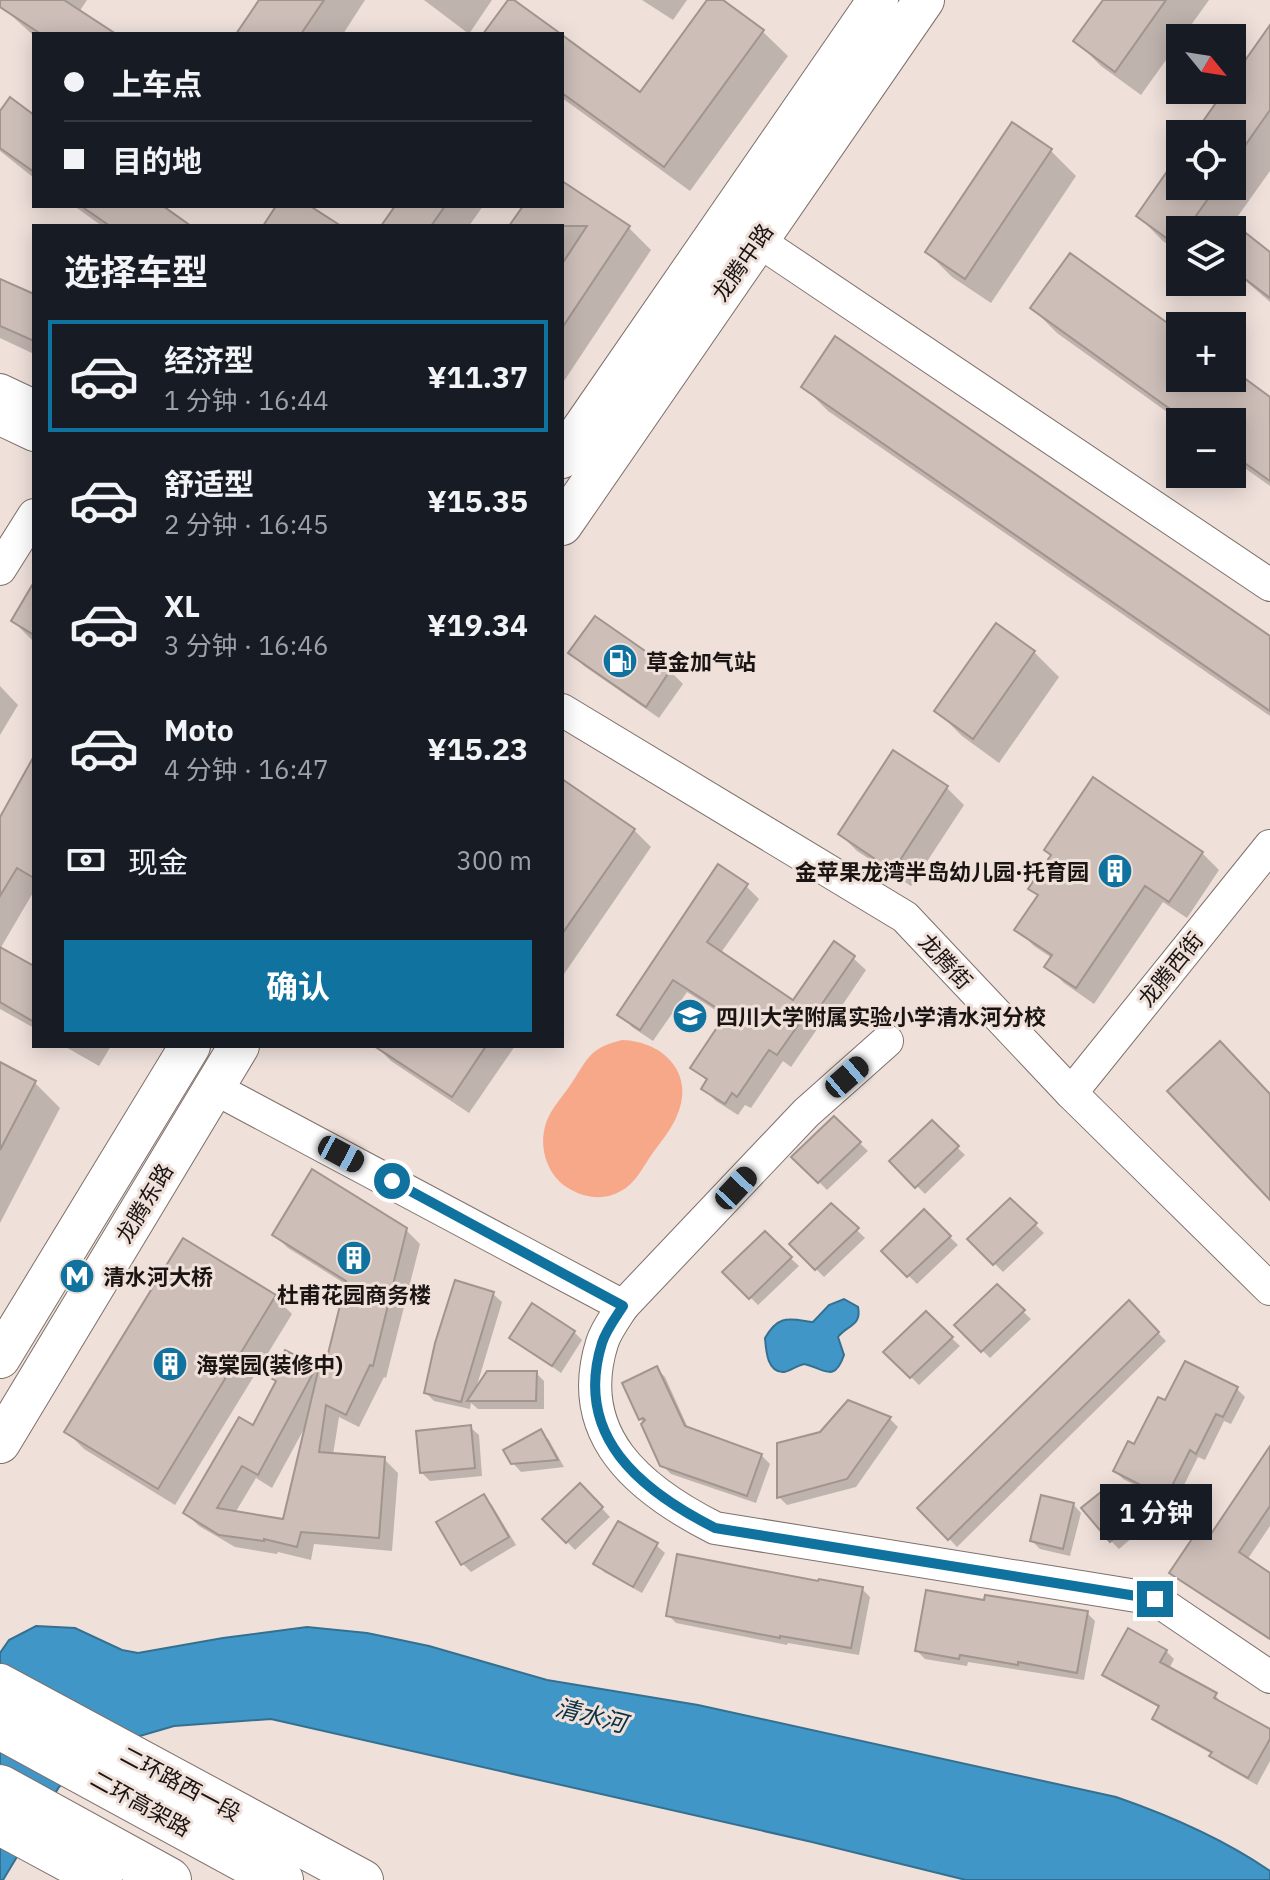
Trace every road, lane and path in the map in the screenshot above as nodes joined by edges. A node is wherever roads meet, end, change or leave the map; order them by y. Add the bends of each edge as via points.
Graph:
1 (878, 0) edge
2 (924, 0) edge
3 (757, 240) junction
4 (0, 390) edge
5 (32, 405) edge
6 (0, 419) edge
7 (32, 434) edge
8 (564, 455) edge
9 (32, 518) edge
10 (564, 522) edge
11 (0, 569) edge
12 (1270, 585) edge
13 (564, 711) edge
14 (1270, 846) edge
15 (887, 1041) dead end
16 (189, 1048) edge
17 (238, 1048) edge
18 (214, 1088) junction
19 (1071, 1093) junction
20 (1270, 1289) edge
21 (623, 1306) junction
22 (0, 1358) edge
23 (0, 1443) edge
24 (1270, 1677) edge
25 (0, 1684) edge
26 (0, 1727) edge
27 (0, 1787) edge
28 (0, 1825) edge
29 (89, 1873) edge
30 (169, 1880) edge
31 (281, 1880) edge
32 (363, 1880) edge

1 - 8 main road, 龙腾中路
2 - 3 main road, 龙腾中路
3 - 10 main road, 龙腾中路
3 - 12 street
4 - 5 street
6 - 7 street
9 - 11 street
13 - 19 street, 龙腾街 via 905,917
14 - 19 street, 龙腾西街
15 - 21 street via 806,1113
16 - 22 main road, 龙腾东路
17 - 18 main road, 龙腾东路
18 - 21 street
18 - 23 main road, 龙腾东路
19 - 20 street, 龙腾街
21 - 24 street via 603,1340 595,1374 603,1429 640,1481 677,1509 715,1528 1155,1599
25 - 32 main road, 二环路西一段
26 - 31 highway, 二环高架路
27 - 30 highway
28 - 29 main road

